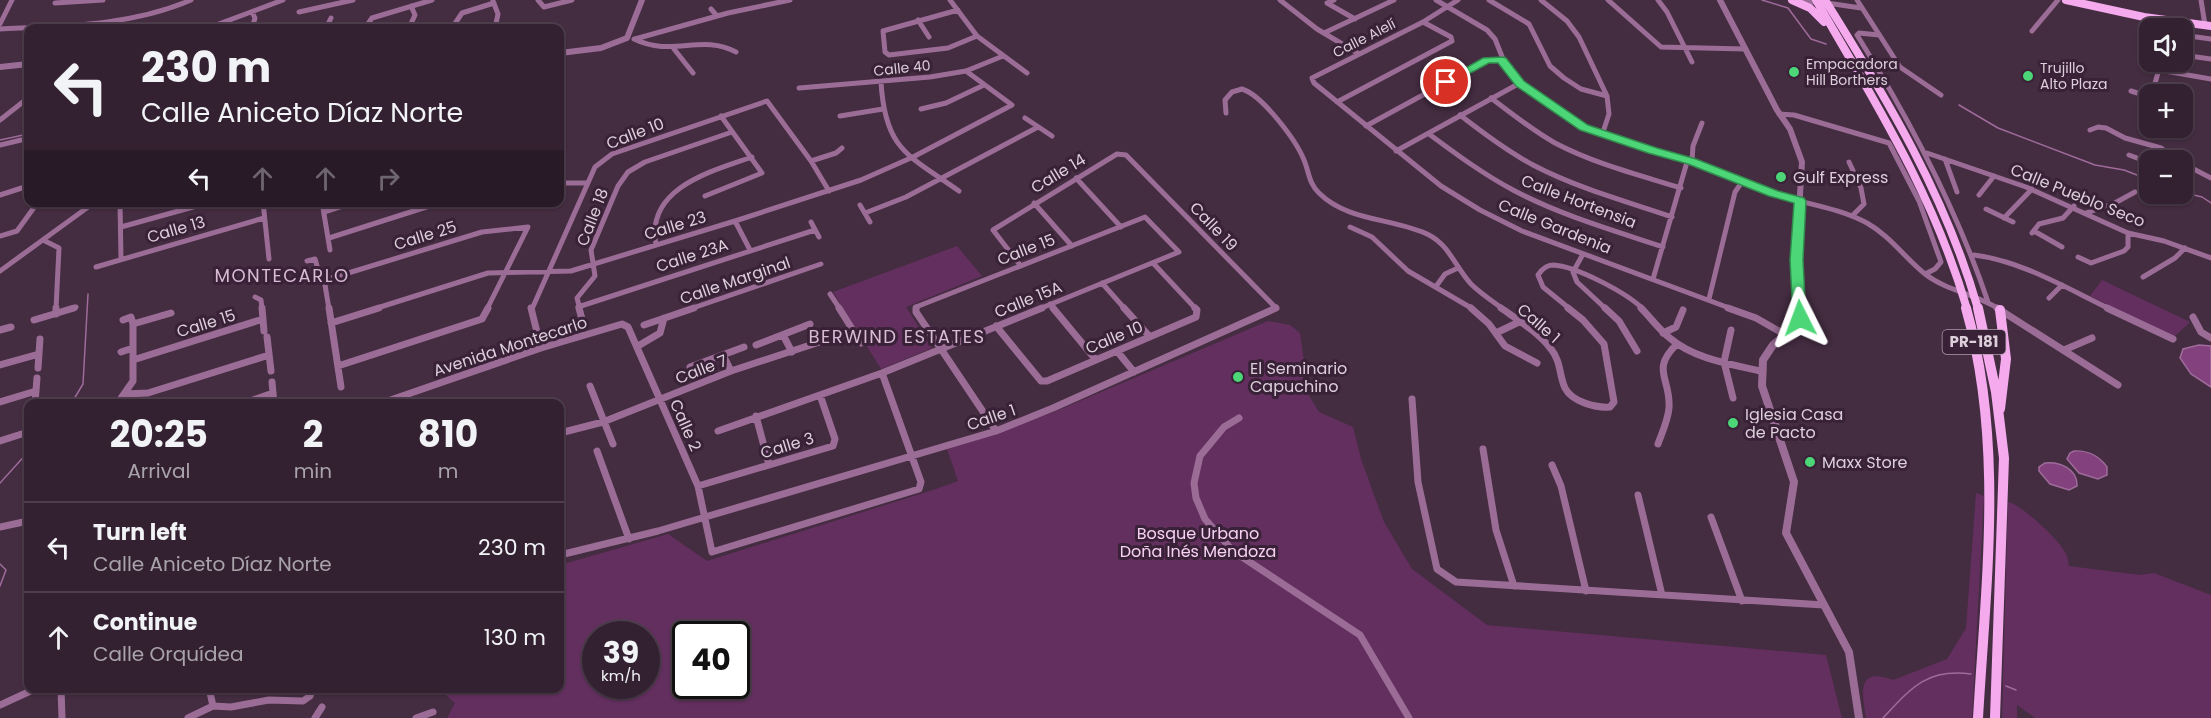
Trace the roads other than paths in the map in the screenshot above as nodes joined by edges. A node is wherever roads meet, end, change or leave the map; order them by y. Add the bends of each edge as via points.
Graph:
1 (12, 0) edge
2 (103, 0) edge
3 (191, 0) edge
4 (283, 0) edge
5 (306, 0) edge
6 (353, 0) edge
7 (432, 0) edge
8 (538, 0) edge
9 (572, 0) edge
10 (642, 0) edge
11 (746, 0) edge
12 (790, 0) edge
13 (950, 0) edge
14 (1280, 0) edge
15 (1334, 0) edge
16 (1394, 0) edge
17 (1436, 0) edge
18 (1458, 0) edge
19 (1489, 0) edge
20 (1541, 0) edge
21 (1608, 0) edge
22 (1658, 0) edge
23 (1720, 0) edge
24 (1792, 0) edge
25 (1805, 0) edge
26 (1857, 0) edge
27 (2058, 0) edge
28 (2066, 0) edge
29 (2201, 0) edge
30 (70, 1) edge
31 (780, 1) edge
32 (1821, 1) edge
33 (493, 2) edge
34 (55, 3) dead end
35 (411, 6) junction
36 (1447, 6) junction
37 (310, 8) junction
38 (1862, 8) junction
39 (711, 9) dead end
40 (747, 9) junction
41 (958, 10) junction
42 (252, 12) junction
43 (300, 12) dead end
44 (717, 16) junction
45 (331, 18) dead end
46 (2144, 18) edge
47 (1355, 19) junction
48 (918, 20) junction
49 (1423, 22) junction
50 (0, 24) edge
51 (107, 24) edge
52 (219, 24) edge
53 (253, 24) edge
54 (328, 24) edge
55 (368, 24) edge
56 (411, 24) edge
57 (455, 24) edge
58 (496, 24) edge
59 (2193, 25) edge
60 (2208, 26) edge
61 (24, 28) edge
62 (0, 29) edge
63 (2032, 31) dead end
64 (1324, 33) junction
65 (1836, 35) junction
66 (1880, 35) junction
67 (977, 36) junction
68 (929, 37) dead end
69 (2193, 37) edge
70 (627, 38) junction
71 (635, 39) junction
72 (2211, 39) edge
73 (1684, 48) junction
74 (675, 49) junction
75 (1745, 49) junction
76 (736, 52) dead end
77 (564, 53) edge
78 (1359, 54) junction
79 (1003, 56) junction
80 (2193, 57) edge
81 (2211, 59) edge
82 (1502, 60) junction
83 (1692, 62) dead end
84 (24, 64) edge
85 (1876, 66) junction
86 (0, 67) edge
87 (1900, 67) junction
88 (966, 71) junction
89 (2171, 72) edge
90 (693, 73) dead end
91 (1027, 73) dead end
92 (1312, 78) joint
93 (2211, 79) edge
94 (881, 82) junction
95 (1520, 83) junction
96 (984, 85) junction
97 (799, 88) dead end
98 (2131, 91) dead end
99 (2139, 93) edge
100 (1941, 95) dead end
101 (1607, 96) junction
102 (1491, 98) junction
103 (24, 101) edge
104 (1337, 102) junction
105 (883, 109) junction
106 (921, 109) dead end
107 (1226, 113) dead end
108 (1779, 114) junction
109 (721, 116) junction
110 (840, 116) dead end
111 (1460, 116) junction
112 (1025, 118) dead end
113 (0, 120) edge
114 (1702, 123) dead end
115 (1366, 126) junction
116 (1038, 127) junction
117 (2090, 130) dead end
118 (732, 132) junction
119 (1429, 134) junction
120 (1602, 135) junction
121 (1052, 136) dead end
122 (21, 140) dead end
123 (0, 145) edge
124 (842, 148) dead end
125 (2163, 150) edge
126 (1396, 151) junction
127 (1927, 153) junction
128 (2129, 155) dead end
129 (752, 157) junction
130 (913, 157) junction
131 (1945, 159) junction
132 (2139, 159) edge
133 (811, 161) junction
134 (1133, 162) joint
135 (1849, 162) dead end
136 (1690, 163) junction
137 (2193, 169) edge
138 (1994, 176) junction
139 (1076, 178) junction
140 (2211, 178) edge
141 (943, 179) junction
142 (1742, 182) junction
143 (564, 183) edge
144 (586, 183) junction
145 (24, 187) edge
146 (1681, 188) junction
147 (2032, 189) junction
148 (829, 191) junction
149 (959, 191) dead end
150 (1957, 192) dead end
151 (2135, 192) dead end
152 (0, 195) edge
153 (1979, 195) dead end
154 (705, 196) dead end
155 (1800, 201) junction
156 (1034, 204) junction
157 (860, 205) dead end
158 (34, 207) edge
159 (88, 207) edge
160 (120, 207) edge
161 (193, 207) edge
162 (263, 207) edge
163 (323, 207) edge
164 (340, 207) edge
165 (425, 207) edge
166 (2074, 207) junction
167 (1986, 209) dead end
168 (324, 212) junction
169 (865, 213) junction
170 (2086, 213) junction
171 (1852, 216) junction
172 (1672, 217) junction
173 (264, 218) junction
174 (2004, 218) junction
175 (735, 221) junction
176 (811, 222) dead end
177 (870, 222) dead end
178 (2013, 222) dead end
179 (121, 227) junction
180 (1121, 227) junction
181 (1350, 227) dead end
182 (815, 230) junction
183 (2128, 233) junction
184 (329, 235) junction
185 (0, 236) edge
186 (819, 237) dead end
187 (44, 240) junction
188 (656, 245) junction
189 (1071, 246) junction
190 (1663, 247) junction
191 (2062, 247) dead end
192 (2185, 248) junction
193 (330, 250) dead end
194 (750, 250) junction
195 (1179, 252) joint
196 (1583, 254) junction
197 (1974, 255) junction
198 (2078, 256) dead end
199 (2211, 258) edge
200 (121, 259) junction
201 (268, 259) dead end
202 (306, 261) dead end
203 (1153, 263) junction
204 (821, 264) dead end
205 (1020, 265) junction
206 (592, 266) junction
207 (96, 267) dead end
208 (1458, 268) junction
209 (0, 271) edge
210 (546, 271) junction
211 (507, 272) junction
212 (1573, 272) junction
213 (1925, 274) junction
214 (2143, 276) dead end
215 (332, 278) junction
216 (1653, 279) junction
217 (1102, 283) junction
218 (1437, 285) junction
219 (2062, 285) junction
220 (1962, 293) junction
221 (830, 294) dead end
222 (255, 297) dead end
223 (2049, 298) dead end
224 (1709, 299) junction
225 (1976, 299) junction
226 (1988, 302) junction
227 (1050, 304) junction
228 (76, 307) dead end
229 (578, 308) junction
230 (1275, 309) joint
231 (1683, 310) dead end
232 (2000, 310) junction
233 (171, 313) dead end
234 (56, 314) junction
235 (2193, 317) dead end
236 (664, 318) junction
237 (34, 320) dead end
238 (123, 320) dead end
239 (263, 320) junction
240 (331, 322) junction
241 (583, 322) dead end
242 (1519, 322) junction
243 (133, 324) junction
244 (810, 324) dead end
245 (644, 325) dead end
246 (996, 326) junction
247 (11, 327) dead end
248 (0, 330) edge
249 (1731, 330) dead end
250 (853, 331) junction
251 (1496, 333) junction
252 (1663, 333) junction
253 (1784, 334) junction
254 (783, 335) junction
255 (1150, 337) junction
256 (2092, 338) dead end
257 (2211, 338) edge
258 (40, 339) dead end
259 (2174, 339) dead end
260 (861, 343) dead end
261 (1677, 344) junction
262 (756, 345) dead end
263 (638, 346) junction
264 (744, 347) dead end
265 (133, 348) junction
266 (541, 348) junction
267 (940, 349) junction
268 (2064, 350) junction
269 (1117, 351) junction
270 (1637, 351) dead end
271 (121, 352) dead end
272 (792, 352) junction
273 (39, 354) junction
274 (269, 355) junction
275 (723, 355) junction
276 (133, 360) junction
277 (1096, 360) junction
278 (1724, 362) junction
279 (1537, 363) dead end
280 (0, 365) edge
281 (338, 366) junction
282 (690, 367) dead end
283 (38, 368) dead end
284 (271, 371) dead end
285 (731, 371) junction
286 (1760, 371) junction
287 (1134, 372) junction
288 (882, 373) junction
289 (37, 378) dead end
290 (272, 382) dead end
291 (2118, 385) dead end
292 (590, 386) dead end
293 (341, 387) dead end
294 (36, 391) junction
295 (273, 393) junction
296 (124, 394) junction
297 (820, 395) junction
298 (1733, 398) dead end
299 (35, 399) edge
300 (120, 399) edge
301 (256, 399) edge
302 (274, 399) edge
303 (393, 399) edge
304 (660, 399) junction
305 (1412, 399) dead end
306 (0, 402) edge
307 (1998, 414) junction
308 (756, 416) junction
309 (1239, 418) dead end
310 (604, 420) junction
311 (718, 431) dead end
312 (996, 431) junction
313 (564, 432) edge
314 (24, 433) edge
315 (0, 441) edge
316 (613, 444) dead end
317 (1658, 444) dead end
318 (1483, 449) dead end
319 (597, 451) dead end
320 (912, 456) junction
321 (769, 465) junction
322 (1552, 465) dead end
323 (698, 486) junction
324 (1638, 495) dead end
325 (1711, 517) dead end
326 (705, 518) junction
327 (24, 522) edge
328 (0, 527) edge
329 (629, 538) junction
330 (564, 554) edge
331 (1514, 586) junction
332 (1586, 591) junction
333 (1662, 595) junction
334 (1742, 601) junction
335 (1824, 605) junction
336 (26, 693) edge
337 (62, 693) edge
338 (210, 693) edge
339 (311, 693) edge
340 (0, 705) edge
341 (213, 706) junction
342 (322, 707) dead end
343 (433, 712) dead end
344 (62, 718) edge
345 (188, 718) edge
346 (315, 718) edge
347 (416, 718) edge
348 (1409, 718) edge
349 (1859, 718) edge
350 (1978, 718) edge
351 (1995, 718) edge

1 - 50 street
2 - 30 street
3 - 51 street
4 - 42 street
5 - 37 street
6 - 37 street
7 - 35 street
8 - 9 street via 544,7
10 - 70 street
11 - 40 street
12 - 31 street
13 - 41 street
14 - 64 street
15 - 47 street via 1327,3
16 - 47 street
17 - 36 street
18 - 36 street, Calle Alelí
19 - 101 street via 1528,24 1550,66 1564,78 1581,89
20 - 101 street via 1567,21 1579,37
21 - 73 street via 1655,44
22 - 73 street
23 - 75 street
24 - 65 main road via 1817,14
25 - 32 street
26 - 38 street
27 - 63 street
28 - 46 main road
29 - 60 street
30 - 34 street
31 - 40 street
32 - 38 street
32 - 65 main road, PR-181
32 - 225 main road, PR-181 via 1913,148 1954,234
33 - 57 street via 462,13
33 - 58 street via 498,14
35 - 55 street via 372,18
35 - 56 street via 416,15
36 - 49 street, Calle Alelí
36 - 82 street via 1492,36
37 - 43 street
38 - 66 street
39 - 44 street
40 - 44 street
41 - 48 street
41 - 67 street
42 - 52 street
42 - 53 street
44 - 71 street
45 - 54 street
47 - 64 street
48 - 67 street via 883,31 885,52 889,55 948,48
48 - 68 street
49 - 78 street, Calle Alelí
49 - 104 street via 1452,41
59 - 60 main road
61 - 62 street
64 - 78 street
65 - 220 main road, PR-181 via 1904,151 1950,255
66 - 85 street via 1857,35
66 - 87 street
67 - 79 street
69 - 72 street
70 - 71 street
70 - 77 street via 602,48
71 - 74 street via 651,48
73 - 75 street
73 - 83 street
74 - 76 street via 716,43
74 - 90 street
75 - 108 street
78 - 92 street, Calle Alelí
79 - 88 street, Calle 40
79 - 91 street
80 - 81 street
82 - 95 street
82 - 115 street via 1487,60
84 - 86 street
85 - 87 street
85 - 127 street
87 - 100 street
88 - 94 street, Calle 40
88 - 96 street
89 - 93 street
92 - 104 street, Calle Gardenia
94 - 97 street, Calle 40
94 - 105 street
95 - 102 street
95 - 120 street via 1568,118
96 - 106 street via 941,105
96 - 130 street, Calle 23 via 1012,105
98 - 99 street
101 - 120 street via 1609,114
102 - 111 street
102 - 146 street via 1564,147
103 - 113 street
104 - 115 street, Calle Gardenia
105 - 110 street
105 - 130 street via 891,135
107 - 208 street, Calle 1 via 1227,95 1245,89 1263,103 1298,149 1309,183 1323,197 1348,210 1431,236
108 - 155 street via 1790,129 1802,162
108 - 213 street via 1889,143 1908,176 1941,262
109 - 118 street
109 - 133 street, Calle 10 via 767,101
109 - 144 street, Calle 10 via 612,154 595,167
111 - 119 street
111 - 172 street via 1503,148 1542,170
112 - 116 street
114 - 136 street
115 - 126 street, Calle Gardenia
116 - 121 street
116 - 141 street
117 - 125 street via 2102,127
118 - 129 street
118 - 206 street, Calle 18 via 645,162 628,172 618,186 591,250
119 - 126 street
119 - 190 street, Calle Hortensia via 1514,191
120 - 136 street
122 - 123 street
124 - 133 street
126 - 196 street, Calle Gardenia via 1480,210
127 - 131 street, Calle Pueblo Seco
127 - 197 street
128 - 132 street
129 - 154 street via 762,173
129 - 188 street via 675,188 665,201 653,233
130 - 141 street
130 - 148 street, Calle 23
131 - 138 street, Calle Pueblo Seco
131 - 150 street
133 - 148 street
134 - 139 street, Calle 14 via 1126,155 1117,154
134 - 230 street, Calle 19
135 - 171 street via 1864,204
136 - 142 street
136 - 146 street
137 - 140 street
138 - 147 street, Calle Pueblo Seco
138 - 153 street
139 - 156 street, Calle 14
139 - 180 street
141 - 149 street
141 - 169 street
142 - 155 street
142 - 224 street via 1735,192
143 - 144 street
144 - 210 street, Calle 10
145 - 152 street
146 - 172 street
147 - 166 street, Calle Pueblo Seco
147 - 174 street
148 - 175 street, Calle 23
151 - 170 street
155 - 171 street
155 - 253 street via 1796,260 1800,318
156 - 189 street
156 - 205 street, Calle 14 via 993,230
157 - 169 street
158 - 185 street via 17,231
159 - 187 street
160 - 179 street
161 - 179 street
162 - 173 street
163 - 168 street
164 - 168 street
165 - 184 street
166 - 170 street, Calle Pueblo Seco
166 - 191 street via 2063,218 2039,224 2033,232
167 - 174 street
168 - 184 street
169 - 177 street
170 - 183 street, Calle Pueblo Seco
171 - 213 street via 1886,236
172 - 190 street
173 - 200 street, Calle 13
173 - 201 street
174 - 178 street
175 - 188 street, Calle 23
175 - 194 street
176 - 182 street
179 - 200 street
180 - 189 street, Calle 15
180 - 195 street, Calle 15 via 1145,217
181 - 218 street via 1372,237 1408,271
182 - 186 street
182 - 194 street, Calle 23A
183 - 192 street, Calle Pueblo Seco
183 - 198 street via 2128,247 2124,251 2091,262
184 - 193 street
187 - 209 street
187 - 234 street via 59,248
188 - 206 street, Calle 23
189 - 205 street, Calle 15
190 - 216 street
192 - 199 street
192 - 214 street
194 - 229 street, Calle 23A
195 - 203 street, Calle 15A
196 - 212 street
196 - 216 street, Calle Gardenia
197 - 219 street via 1999,258
197 - 226 street
200 - 207 street, Calle 13
202 - 215 street via 315,259 319,273
203 - 217 street, Calle 15A
203 - 255 street, Calle 10 via 1198,315
204 - 236 street, Calle Marginal
205 - 267 street, Calle 15 via 916,307
206 - 210 street, Calle 23
206 - 229 street, Calle 18 via 594,276 577,298
208 - 218 street via 1445,274
208 - 242 street, Calle 1
210 - 211 street, Calle 23
210 - 266 street, Calle 10 via 531,307
211 - 215 street, Calle 25 via 528,227 482,232
211 - 240 street, Calle 23 via 488,273
211 - 281 street via 482,319
212 - 242 street, Calle 1 via 1552,265 1538,275 1543,287 1583,320 1604,344 1614,394 1610,407 1585,404 1573,396 1565,388 1559,360 1549,346
212 - 252 street, Calle 1 via 1627,295
212 - 270 street via 1577,282 1620,321
213 - 220 street
215 - 240 street via 325,285
216 - 224 street, Calle Gardenia
217 - 227 street, Calle 15A
217 - 255 street
218 - 251 street via 1467,304
219 - 223 street
219 - 259 street
220 - 225 street
220 - 350 main road, PR-181 via 1988,433 1989,516
221 - 250 street
222 - 239 street, Calle 15 via 261,300
224 - 253 street, Calle Gardenia
225 - 226 street
225 - 307 main road, PR-181
226 - 232 street
227 - 246 street, Calle 15A
227 - 277 street
228 - 234 street
229 - 241 street
230 - 287 street, Calle 1
231 - 252 street via 1676,327
232 - 268 street
232 - 307 main road via 2007,344
233 - 243 street
234 - 237 street
235 - 257 street via 2201,332
236 - 245 street
236 - 263 street, Calle Marginal via 661,333
238 - 243 street via 131,317
239 - 274 street
239 - 276 street, Calle 15
240 - 281 street
242 - 251 street
243 - 265 street
244 - 254 street
246 - 267 street, Calle 15A
246 - 277 street, Calle 10 via 1041,381
247 - 248 street
249 - 278 street
250 - 260 street
250 - 272 street, Calle 7
251 - 279 street via 1505,346
252 - 261 street, Calle 1
253 - 286 street via 1767,350
254 - 262 street
254 - 272 street
255 - 269 street, Calle 10
256 - 268 street
258 - 273 street
261 - 278 street, Calle 1
261 - 317 street via 1661,362 1670,407
263 - 266 street, Avenida Montecarlo via 628,327 622,324
263 - 304 street, Calle 2
264 - 275 street
265 - 271 street
265 - 276 street
266 - 303 street, Avenida Montecarlo
267 - 288 street, Calle 15A
267 - 312 street
268 - 291 street
269 - 277 street, Calle 10
269 - 287 street
272 - 285 street, Calle 7
273 - 280 street
273 - 283 street
274 - 284 street
274 - 296 street via 148,393
275 - 282 street
275 - 285 street
276 - 296 street via 133,381
278 - 286 street, Calle 1
278 - 298 street
281 - 293 street
285 - 304 street, Calle 7
286 - 335 street via 1794,482 1786,533
287 - 312 street, Calle 1
288 - 297 street, Calle 15A
288 - 320 street
289 - 294 street
290 - 295 street
292 - 310 street
294 - 299 street
294 - 306 street
295 - 301 street
295 - 302 street
296 - 300 street
297 - 308 street, Calle 15A
297 - 321 street, Calle 3 via 835,439 833,446
304 - 310 street, Calle 7
304 - 323 street, Calle 2
305 - 331 street via 1418,482 1437,569 1456,582
307 - 351 main road, PR-181 via 2003,447 2003,524
308 - 311 street, Calle 15A
308 - 321 street
309 - 348 street via 1224,427 1200,456 1194,483 1205,519 1233,552 1360,635
310 - 313 street, Calle 7
310 - 316 street
312 - 320 street, Calle 1
314 - 315 street
318 - 331 street via 1496,530
319 - 329 street
320 - 326 street, Calle 1
320 - 326 street, Calle 2 via 921,482 919,489 712,552
321 - 323 street, Calle 3
322 - 332 street via 1561,486
323 - 326 street, Calle 2
324 - 333 street
325 - 334 street
326 - 329 street, Calle 1
327 - 328 street
329 - 330 street, Calle 1
331 - 332 street
332 - 333 street
333 - 334 street
334 - 335 street
335 - 349 street via 1849,652
336 - 340 street
337 - 344 street
338 - 341 street
339 - 341 street via 303,701
341 - 345 street
342 - 346 street
343 - 347 street

